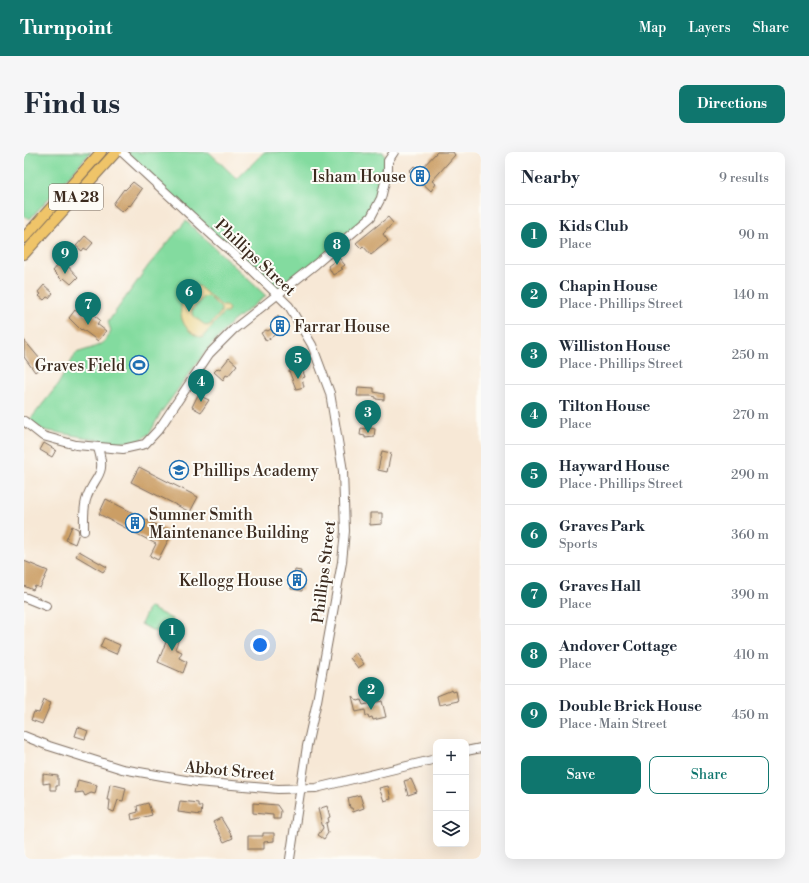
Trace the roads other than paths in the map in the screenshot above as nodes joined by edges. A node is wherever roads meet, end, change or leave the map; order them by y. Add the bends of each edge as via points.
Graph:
1 (101, 152) edge
2 (116, 152) edge
3 (122, 152) edge
4 (394, 152) edge
5 (25, 235) edge
6 (35, 242) junction
7 (24, 254) edge
8 (277, 294) junction
9 (24, 421) edge
10 (98, 448) junction
11 (84, 531) dead end
12 (24, 597) edge
13 (46, 606) dead end
14 (24, 736) edge
15 (481, 748) edge
16 (469, 750) edge
17 (433, 760) edge
18 (301, 789) junction
19 (290, 859) edge

1 - 5 main road, MA 28
2 - 6 main road, MA 28
3 - 8 street, Phillips Street
4 - 8 street via 388,161 381,198 371,217
5 - 6 street
6 - 7 main road, MA 28
8 - 10 street via 234,329 209,354 159,429 144,444 123,449
8 - 18 street, Phillips Street via 306,334 330,393 345,509 342,562
9 - 10 street via 42,436
10 - 11 street via 101,472 86,500
12 - 13 street
14 - 18 street, Abbot Street via 122,769 212,783
15 - 16 street
17 - 18 street, Abbot Street via 316,788
18 - 19 street, Phillips Street

